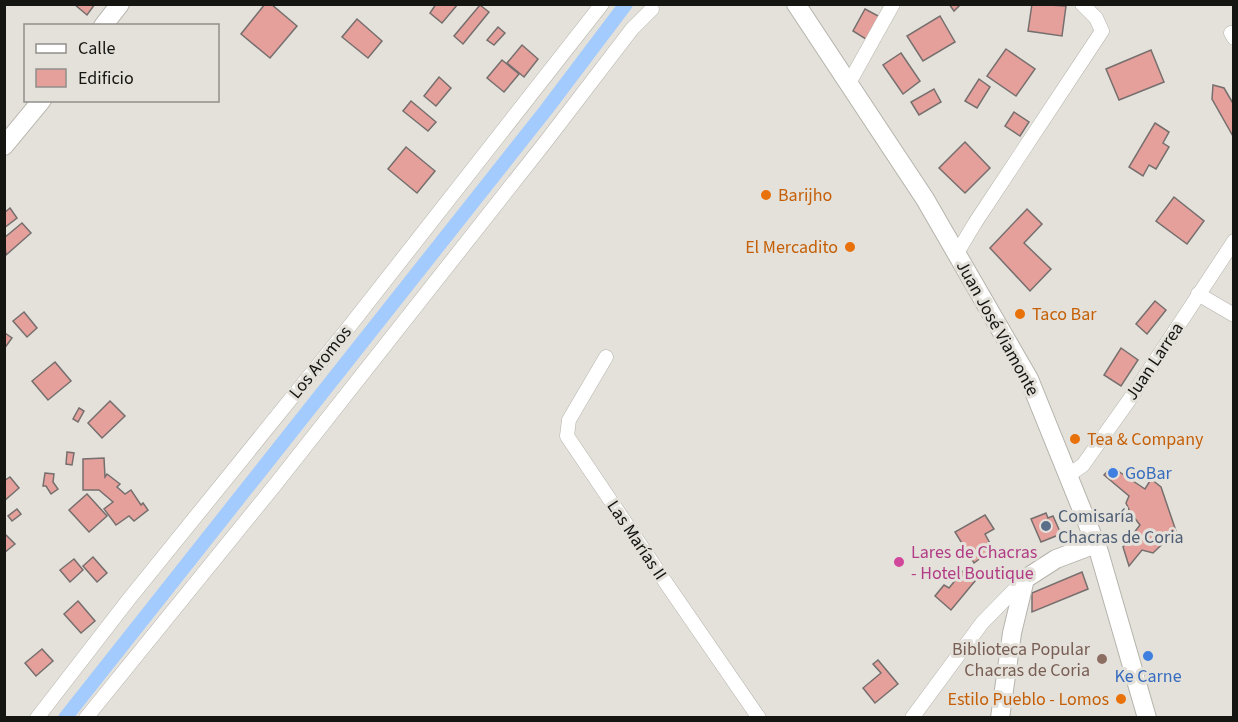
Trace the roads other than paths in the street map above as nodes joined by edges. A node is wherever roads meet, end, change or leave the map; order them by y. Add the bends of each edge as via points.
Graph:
1 (120, 4) edge
2 (602, 4) edge
3 (796, 4) edge
4 (893, 4) edge
5 (1082, 4) edge
6 (652, 9) dead end
7 (105, 24) edge
8 (849, 83) junction
9 (40, 102) edge
10 (4, 146) edge
11 (1233, 241) edge
12 (957, 253) junction
13 (1198, 294) junction
14 (1233, 315) edge
15 (606, 357) dead end
16 (1070, 475) junction
17 (1096, 544) junction
18 (1025, 579) junction
19 (37, 717) edge
20 (86, 717) edge
21 (759, 717) edge
22 (912, 717) edge
23 (1000, 717) edge
24 (1147, 717) edge

1 - 7 main road
2 - 19 street, Los Aromos
3 - 8 main road, Juan José Viamonte
4 - 8 street
5 - 12 street via 1102,31
6 - 20 street via 632,29 275,485
8 - 12 main road, Juan José Viamonte
9 - 10 main road
11 - 13 street, Juan Larrea
12 - 16 main road, Juan José Viamonte via 1029,379
13 - 14 street
13 - 16 street, Juan Larrea via 1132,396 1083,465
15 - 21 street, Las Marías II via 569,420 567,436
16 - 17 main road, Juan José Viamonte
17 - 18 main road via 1056,560
17 - 24 main road, Juan José Viamonte
18 - 22 street via 982,623
18 - 23 main road via 1012,633

